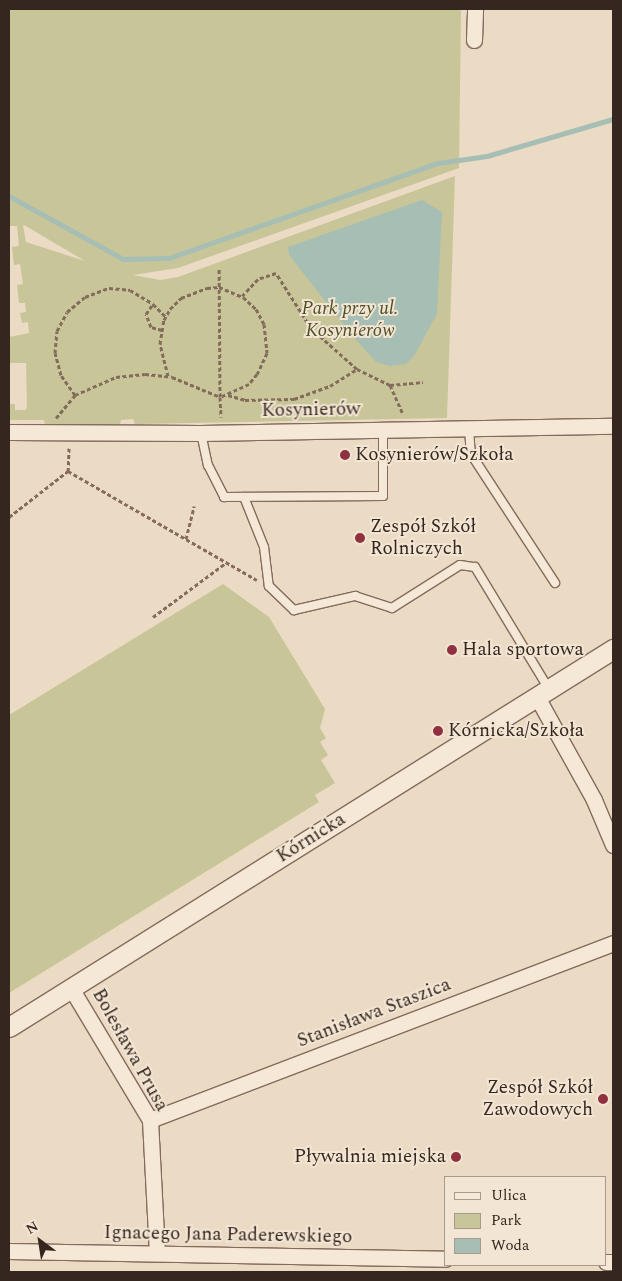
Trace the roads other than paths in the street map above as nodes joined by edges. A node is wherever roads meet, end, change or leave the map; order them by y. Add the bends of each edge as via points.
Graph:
1 (475, 9) edge
2 (474, 40) dead end
3 (613, 426) edge
4 (469, 428) junction
5 (383, 429) junction
6 (9, 432) edge
7 (201, 433) junction
8 (244, 497) junction
9 (555, 583) dead end
10 (613, 649) edge
11 (543, 693) junction
12 (613, 845) edge
13 (613, 942) edge
14 (71, 988) junction
15 (9, 1027) edge
16 (150, 1120) junction
17 (9, 1251) edge
18 (157, 1253) junction
19 (444, 1259) edge

1 - 2 street
3 - 4 street, Kosynierów
4 - 5 street, Kosynierów
4 - 9 lane via 471,454
5 - 7 street, Kosynierów
5 - 8 lane via 383,496
6 - 7 street, Kosynierów
7 - 8 lane via 208,465 224,497
8 - 11 lane via 264,547 269,586 294,610 355,596 392,608 460,565 475,567
10 - 11 street, Kórnicka
11 - 12 street
11 - 14 street, Kórnicka
13 - 16 street, Stanisława Staszica
14 - 15 street, Kórnicka
14 - 16 street, Bolesława Prusa
16 - 18 street, Bolesława Prusa
17 - 18 street, Ignacego Jana Paderewskiego
18 - 19 street, Ignacego Jana Paderewskiego

